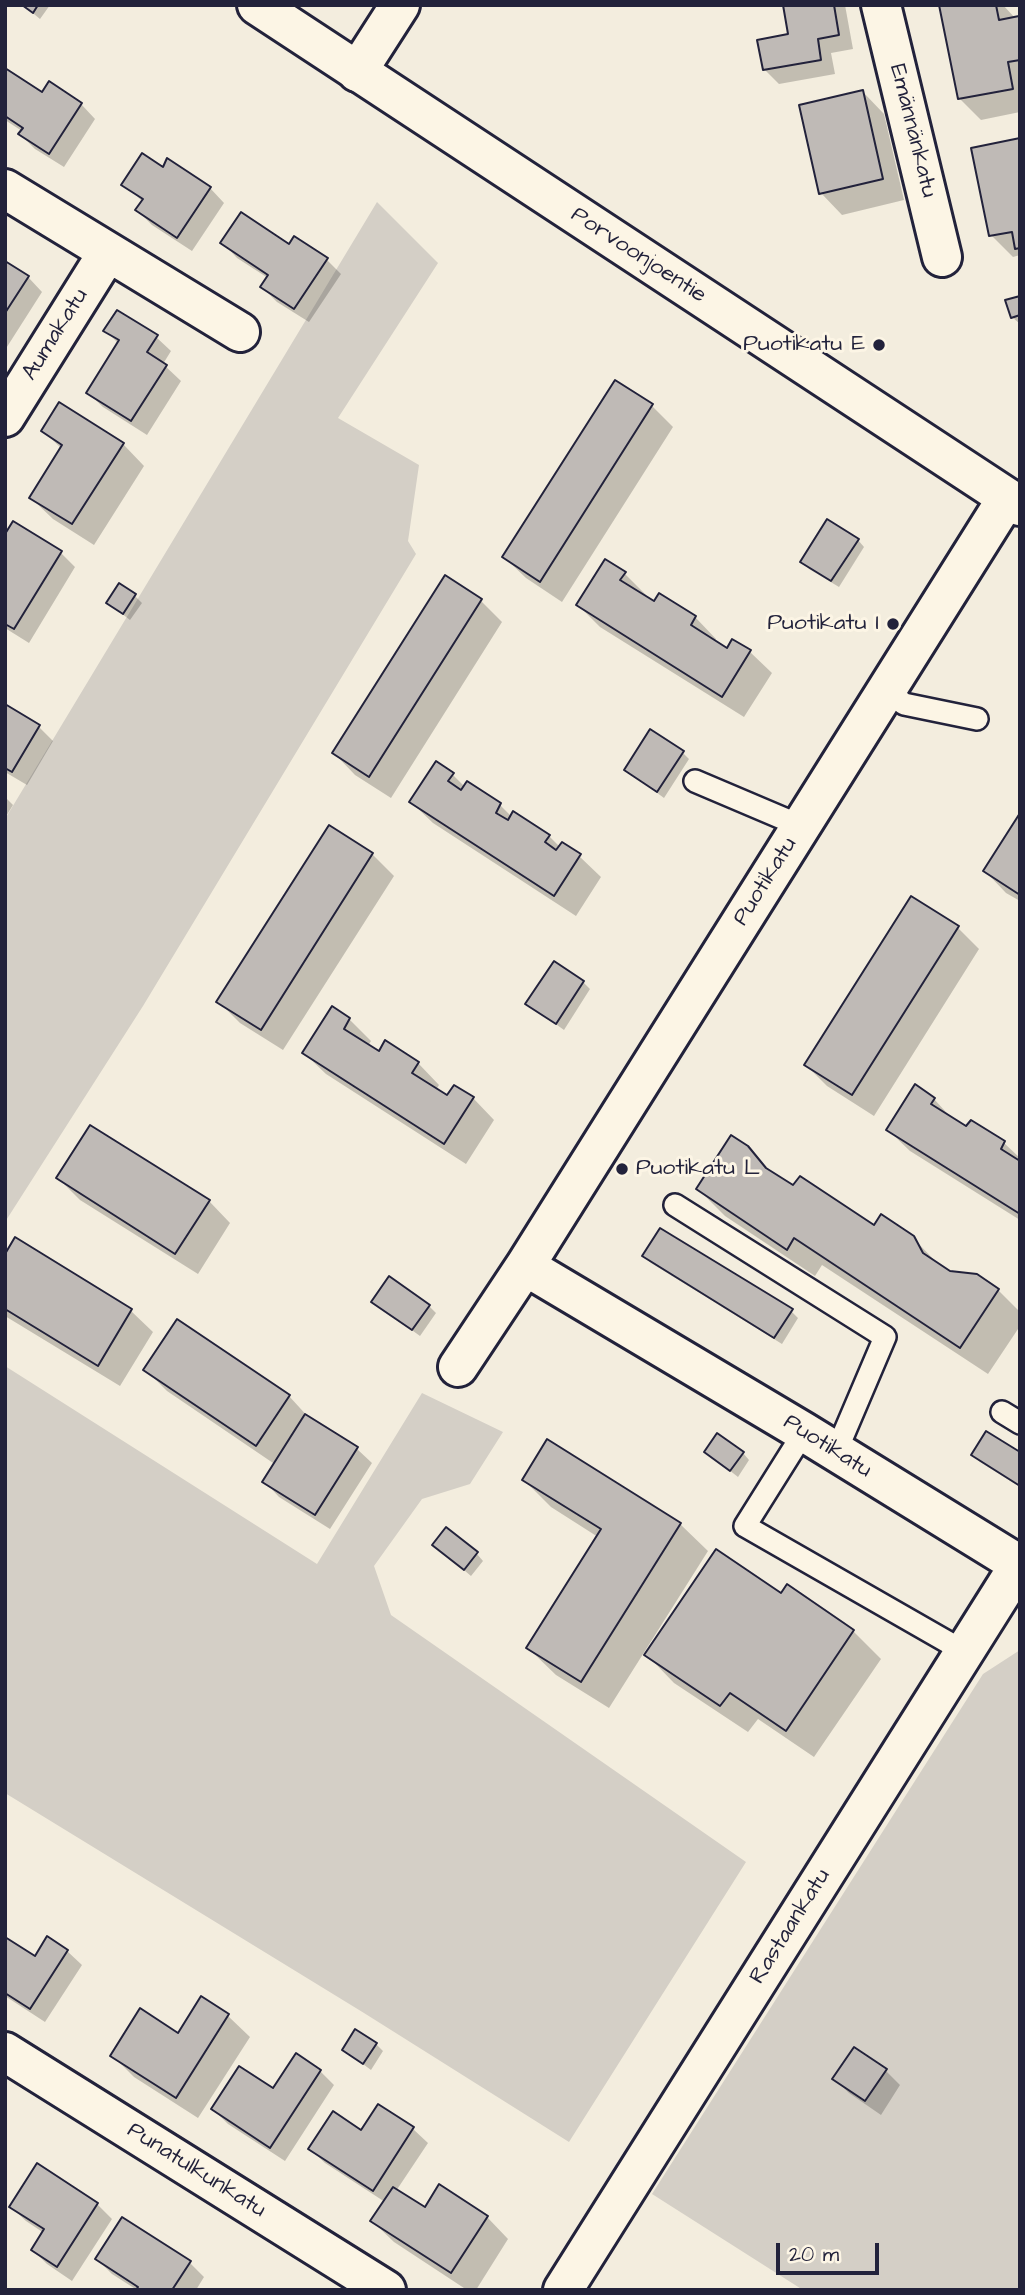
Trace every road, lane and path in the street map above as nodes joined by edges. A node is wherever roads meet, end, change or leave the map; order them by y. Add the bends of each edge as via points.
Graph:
1 (257, 5) edge
2 (400, 5) edge
3 (881, 5) edge
4 (357, 72) junction
5 (5, 189) edge
6 (108, 252) junction
7 (942, 257) dead end
8 (240, 331) dead end
9 (5, 417) edge
10 (1013, 502) edge
11 (887, 690) junction
12 (977, 719) dead end
13 (695, 781) dead end
14 (801, 826) junction
15 (675, 1205) dead end
16 (524, 1266) junction
17 (458, 1367) dead end
18 (804, 1432) junction
19 (836, 1452) junction
20 (1020, 1565) edge
21 (965, 1652) junction
22 (5, 2052) edge
23 (386, 2290) edge
24 (563, 2290) edge

1 - 4 street, Porvoonjoentie
2 - 4 street
3 - 7 street, Emännänkatu
4 - 10 street, Porvoonjoentie
5 - 6 street
6 - 8 street
6 - 9 street, Aumakatu
10 - 11 street, Puotikatu
11 - 12 lane via 904,704
11 - 14 street, Puotikatu
13 - 14 lane
14 - 16 street, Puotikatu
15 - 19 lane via 885,1337
16 - 17 street, Puotikatu
16 - 18 street, Puotikatu
18 - 19 street, Puotikatu
18 - 21 lane via 745,1526
19 - 20 street, Puotikatu
20 - 21 street, Rastaankatu
21 - 24 street, Rastaankatu
22 - 23 street, Punatulkunkatu

